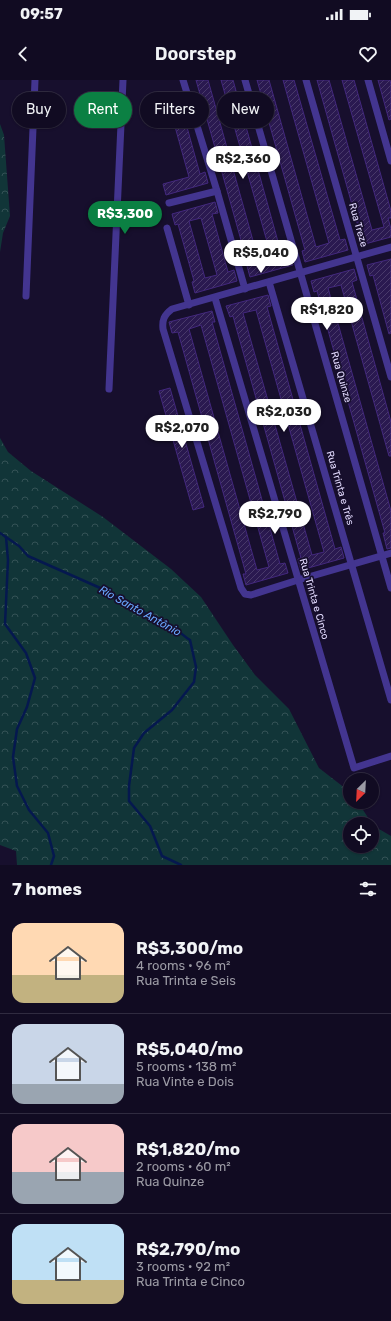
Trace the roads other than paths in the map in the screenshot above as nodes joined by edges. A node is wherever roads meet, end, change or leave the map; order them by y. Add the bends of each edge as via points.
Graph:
1 (35, 80) edge
2 (123, 80) edge
3 (183, 80) edge
4 (245, 80) edge
5 (306, 80) edge
6 (368, 80) edge
7 (391, 161) edge
8 (217, 191) junction
9 (169, 203) dead end
10 (167, 228) dead end
11 (391, 247) edge
12 (356, 257) junction
13 (301, 272) junction
14 (269, 282) junction
15 (245, 289) junction
16 (26, 296) dead end
17 (215, 298) junction
18 (189, 305) junction
19 (391, 376) edge
20 (109, 389) dead end
21 (391, 553) edge
22 (382, 555) junction
23 (351, 564) junction
24 (298, 580) junction
25 (391, 588) edge
26 (391, 700) edge
27 (391, 756) edge

1 - 16 street
2 - 20 street
3 - 8 street
4 - 13 street, Rua Quinze
5 - 12 street, Rua Treze
6 - 7 street
8 - 9 street
8 - 15 street
10 - 18 street
11 - 12 street
12 - 13 street
12 - 19 street, Rua Treze
13 - 14 street
13 - 22 street, Rua Quinze
14 - 15 street
14 - 23 street, Rua Trinta e Três
15 - 17 street
17 - 18 street
17 - 24 street, Rua Trinta e Cinco
18 - 24 street via 172,309 162,323 163,329 241,588 244,594 251,595
21 - 22 street
22 - 23 street
22 - 25 street, Rua Quinze
23 - 24 street
23 - 26 street, Rua Trinta e Três
24 - 27 street, Rua Trinta e Cinco via 354,768

